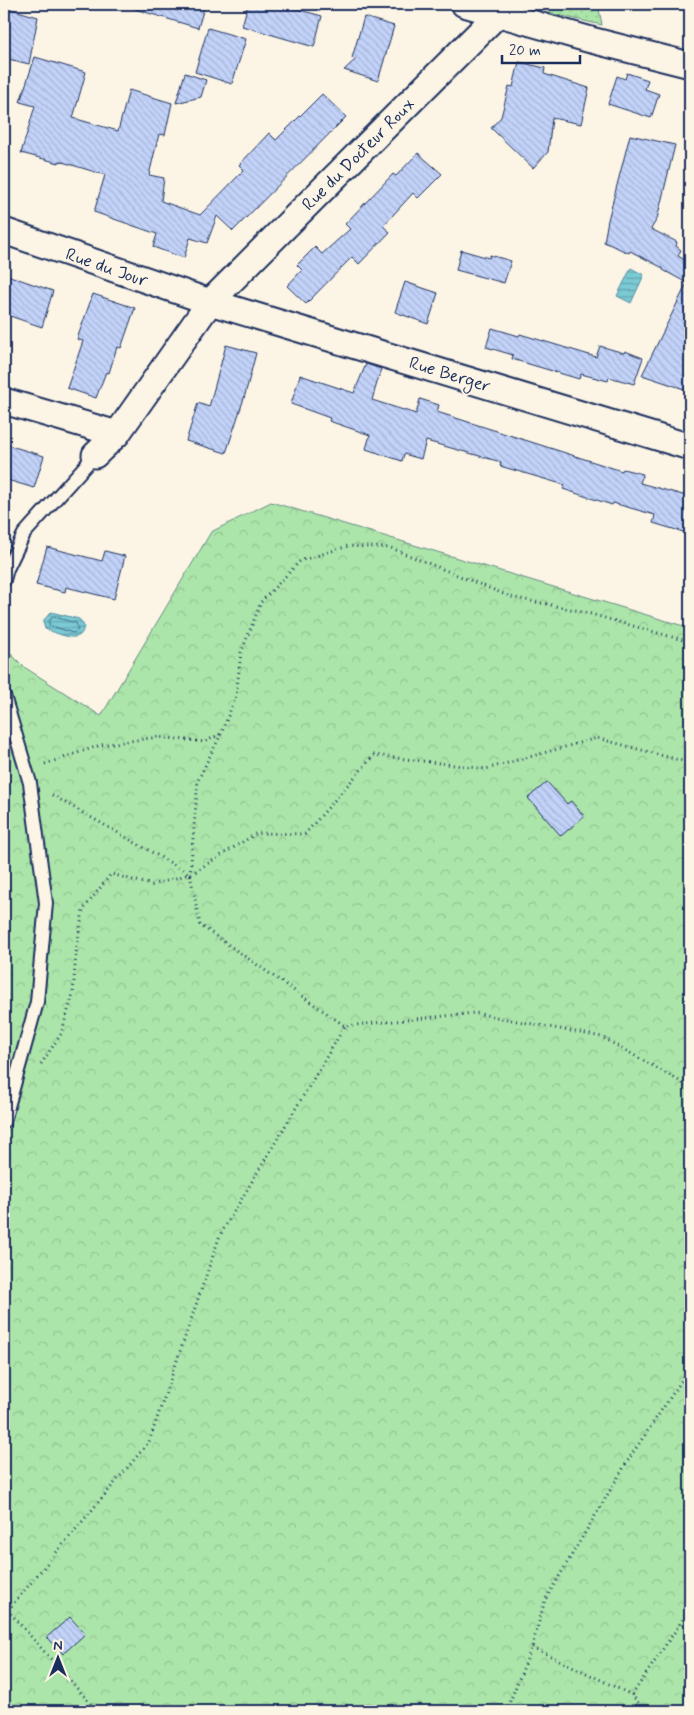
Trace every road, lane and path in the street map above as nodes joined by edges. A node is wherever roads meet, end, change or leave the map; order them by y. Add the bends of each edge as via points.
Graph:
1 (464, 4) edge
2 (503, 7) edge
3 (690, 65) edge
4 (4, 231) edge
5 (210, 302) junction
6 (4, 401) edge
7 (117, 434) junction
8 (690, 447) edge
9 (95, 455) joint
10 (4, 580) edge
11 (690, 642) edge
12 (4, 696) edge
13 (221, 734) junction
14 (690, 763) edge
15 (4, 782) edge
16 (30, 783) junction
17 (190, 874) junction
18 (345, 1026) junction
19 (40, 1065) dead end
20 (690, 1087) edge
21 (4, 1121) edge
22 (690, 1368) edge
23 (4, 1606) edge
24 (690, 1609) edge
25 (8, 1610) junction
26 (532, 1647) junction
27 (632, 1695) junction
28 (97, 1711) edge
29 (506, 1711) edge
30 (646, 1711) edge

1 - 2 street
2 - 3 street via 591,40
2 - 5 street, Rue du Docteur Roux
4 - 5 street, Rue du Jour
5 - 7 street, Rue du Docteur Roux
5 - 8 street, Rue Berger
6 - 7 street
7 - 9 street, Rue du Docteur Roux
9 - 10 lane via 24,534
11 - 13 path via 580,611 511,597 391,548 348,546 300,561 262,602 241,653 236,696
12 - 16 lane
13 - 16 path via 205,742 158,737 101,745 45,763
13 - 17 path via 198,780
14 - 17 path via 596,738 486,769 374,755 304,834 257,833
15 - 16 path
16 - 17 path
16 - 21 lane via 46,903 37,1002
17 - 18 path via 200,925
17 - 19 path via 152,884 111,874 83,910 73,994 60,1034
18 - 20 path via 475,1014 602,1038
18 - 25 path via 220,1235 149,1442
22 - 26 path via 630,1457 545,1600
23 - 25 path
24 - 27 path
25 - 28 path
26 - 27 path
26 - 29 path
27 - 30 path

